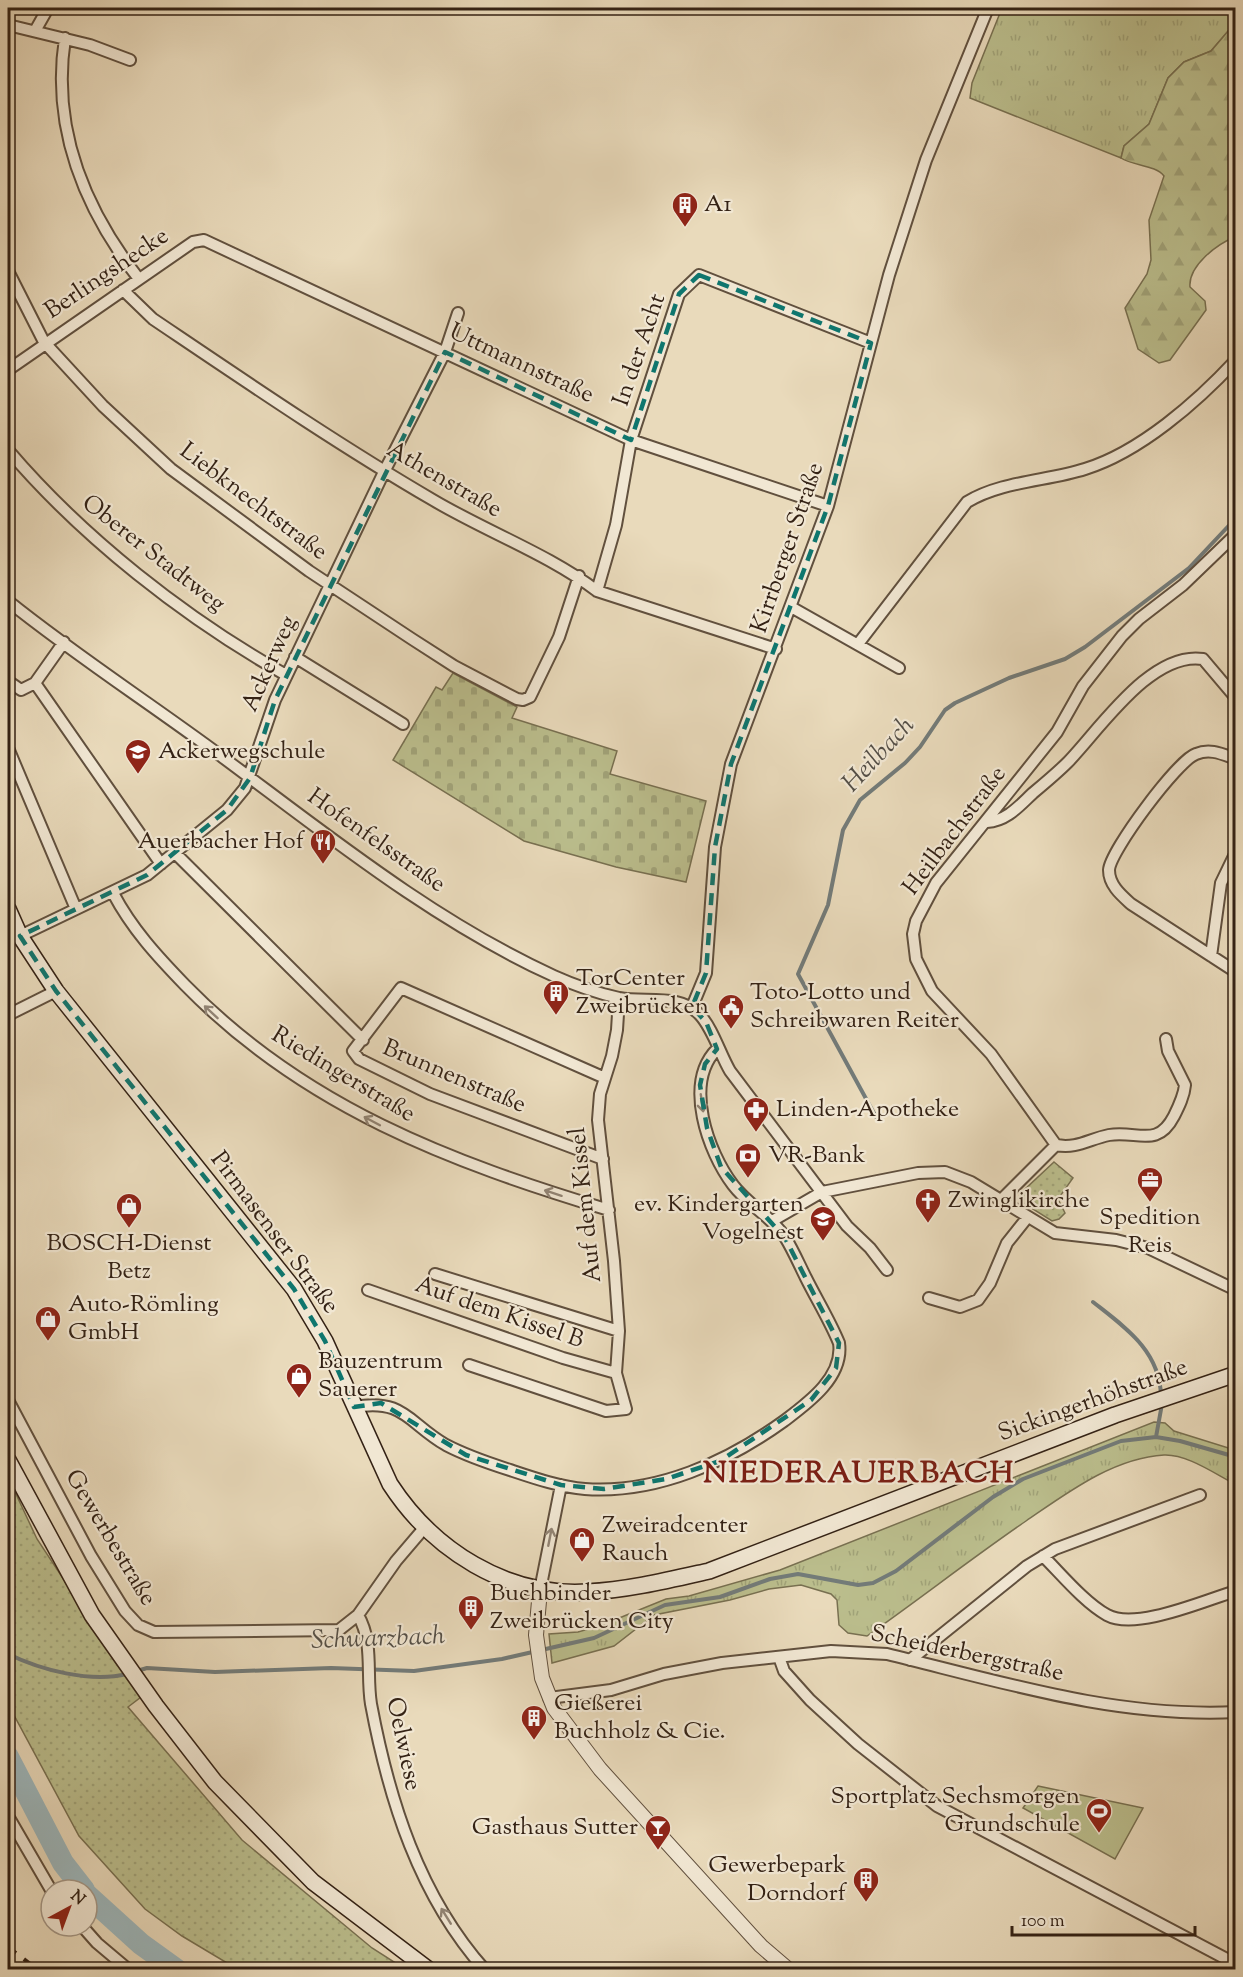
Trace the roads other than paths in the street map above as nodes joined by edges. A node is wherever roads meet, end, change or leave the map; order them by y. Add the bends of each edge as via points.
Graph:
1 (48, 8) edge
2 (988, 8) edge
3 (8, 25) edge
4 (35, 31) junction
5 (65, 38) junction
6 (130, 60) dead end
7 (204, 240) joint
8 (8, 271) edge
9 (139, 279) junction
10 (123, 290) junction
11 (458, 314) dead end
12 (44, 342) junction
13 (871, 343) junction
14 (445, 352) junction
15 (1236, 360) edge
16 (8, 370) edge
17 (632, 440) junction
18 (8, 450) edge
19 (384, 472) junction
20 (828, 506) junction
21 (1236, 534) edge
22 (579, 576) junction
23 (329, 584) junction
24 (597, 591) junction
25 (8, 601) edge
26 (791, 607) junction
27 (64, 642) junction
28 (858, 644) junction
29 (776, 649) junction
30 (295, 657) junction
31 (898, 668) dead end
32 (286, 675) junction
33 (8, 681) edge
34 (35, 683) junction
35 (1236, 698) edge
36 (403, 724) dead end
37 (8, 748) edge
38 (1236, 759) edge
39 (250, 778) junction
40 (987, 822) junction
41 (175, 853) junction
42 (1234, 858) edge
43 (161, 864) junction
44 (113, 893) junction
45 (8, 909) edge
46 (76, 909) junction
47 (20, 936) junction
48 (1211, 956) junction
49 (1236, 972) edge
50 (56, 991) junction
51 (619, 998) junction
52 (692, 1007) junction
53 (8, 1015) edge
54 (1166, 1039) dead end
55 (363, 1040) junction
56 (717, 1049) junction
57 (605, 1078) junction
58 (1056, 1145) junction
59 (603, 1159) junction
60 (822, 1192) junction
61 (1000, 1201) junction
62 (609, 1210) junction
63 (1027, 1218) junction
64 (771, 1221) junction
65 (887, 1270) dead end
66 (435, 1274) dead end
67 (369, 1290) dead end
68 (1236, 1290) edge
69 (929, 1298) dead end
70 (619, 1331) junction
71 (469, 1365) dead end
72 (616, 1373) junction
73 (1236, 1374) edge
74 (8, 1400) edge
75 (354, 1407) junction
76 (8, 1460) edge
77 (561, 1485) junction
78 (1200, 1495) dead end
79 (425, 1527) junction
80 (1043, 1556) junction
81 (540, 1590) junction
82 (1236, 1590) edge
83 (358, 1615) junction
84 (779, 1657) junction
85 (910, 1660) junction
86 (549, 1698) junction
87 (1236, 1712) edge
88 (8, 1816) edge
89 (44, 1878) edge
90 (93, 1938) edge
91 (1236, 1964) edge
92 (129, 1970) edge
93 (429, 1970) edge
94 (485, 1970) edge
95 (789, 1970) edge

1 - 4 street
2 - 13 street, Kirrberger Straße via 947,104 905,222
3 - 4 street
4 - 5 street
5 - 6 street
5 - 9 street via 66,120 79,177 109,240
7 - 9 street, Berlingshecke via 193,242
7 - 14 street, Uttmannstraße
8 - 12 street, Liebknechtstraße
9 - 10 street, Berlingshecke
10 - 12 street, Berlingshecke
10 - 19 street, Athenstraße via 153,320
11 - 14 street, Ackerweg
12 - 16 street, Berlingshecke
12 - 23 street, Liebknechtstraße via 103,406 171,469
13 - 17 street, In der Acht via 699,275 679,294
13 - 20 street, Kirrberger Straße
14 - 17 street, Uttmannstraße
14 - 19 street, Ackerweg
15 - 28 street via 1175,416 1106,462 992,491 967,502
17 - 20 street, Uttmannstraße
17 - 24 street, In der Acht via 616,525
18 - 32 street, Oberer Stadtweg via 58,504 119,558 185,608
19 - 22 street, Athenstraße
19 - 23 street, Ackerweg
20 - 26 street, Kirrberger Straße
21 - 40 street, Heilbachstraße via 1122,636 1083,686 1058,732
22 - 23 street, Liebknechtstraße via 559,637 530,697 523,700 454,666
22 - 24 street, Athenstraße
23 - 30 street, Ackerweg
24 - 29 street, Athenstraße
25 - 27 street, Hofenfelsstraße
26 - 28 street
26 - 29 street, Kirrberger Straße
27 - 34 street
27 - 39 street, Hofenfelsstraße
28 - 31 street
29 - 52 street, Kirrberger Straße via 723,793 706,973
30 - 32 street, Ackerweg
30 - 36 street
32 - 39 street, Ackerweg via 263,728
33 - 34 street via 21,690
34 - 43 street
35 - 40 street via 1203,659 1182,660 1165,667 1133,691 1067,762 1011,813
37 - 46 street
38 - 48 street via 1209,751 1189,757 1121,841 1110,863 1109,873 1118,893
39 - 41 street, Ackerweg via 227,810
39 - 51 street, Hofenfelsstraße via 486,941 557,978
40 - 58 street, Heilbachstraße via 926,898 916,921 914,946 932,991 991,1054
41 - 43 street, Ackerweg
41 - 55 street, Brunnenstraße
42 - 48 street via 1221,883
43 - 44 street, Ackerweg
44 - 46 street, Ackerweg
62 -> 44 street, Riedingerstraße via 405,1138 315,1089 213,1014 144,942
45 - 47 main road, Pirmasenser Straße
46 - 47 street, Ackerweg
47 - 50 main road, Pirmasenser Straße
48 - 49 street
50 - 53 street
50 - 75 main road, Pirmasenser Straße via 294,1289 325,1341
51 - 52 street, Hofenfelsstraße via 680,1002
51 - 57 street, Auf dem Kissel via 612,1056
52 - 56 street via 706,1022
54 - 58 street via 1185,1085 1181,1102 1163,1131 1154,1136 1110,1135 1070,1148
55 - 57 street via 401,988
55 - 59 street, Brunnenstraße via 353,1054 420,1089
56 - 60 street
56 -> 64 street via 705,1064 700,1085 712,1145 734,1186
57 - 59 street, Auf dem Kissel via 598,1105
58 - 61 street
59 - 62 street, Auf dem Kissel
60 - 61 street via 918,1173 945,1172 971,1182
60 - 64 street
60 - 65 street
61 - 63 street
62 - 70 street, Auf dem Kissel
63 - 68 street via 1055,1233 1148,1248
63 - 69 street via 1007,1243 978,1300 960,1308
64 - 77 street via 785,1238 839,1343 840,1357 825,1384 811,1400 771,1430 699,1470 625,1487 584,1489
66 - 70 street
67 - 72 street, Auf dem Kissel B
70 - 72 street, Auf dem Kissel
71 - 72 street, Auf dem Kissel via 606,1411 626,1409
73 - 81 main road, Sickingerhöhstraße via 1154,1401 709,1571 607,1590
74 - 83 street, Gewerbestraße via 91,1556 138,1625 169,1633 339,1630
75 - 77 street via 381,1404 394,1408 466,1455
75 - 79 main road, Sickingerhöhstraße via 390,1484
76 - 93 main road via 92,1615 215,1782 305,1875
81 -> 77 street
78 - 80 street
79 - 81 main road, Sickingerhöhstraße via 474,1565 501,1579
79 - 83 street
80 - 82 street via 1106,1614 1124,1620 1152,1616
80 - 85 street
81 - 86 street via 536,1635
94 -> 83 street, Oelwiese via 425,1880 406,1837 388,1785 370,1687 367,1637
84 - 85 street, Scheiderbergstraße via 852,1650
84 - 86 street, Scheiderbergstraße via 689,1668 611,1690
84 - 91 street via 784,1671 810,1700 923,1797
85 - 87 street, Scheiderbergstraße via 1112,1707 1185,1713
86 - 95 street via 600,1769 761,1946
88 - 89 street
90 - 92 street

